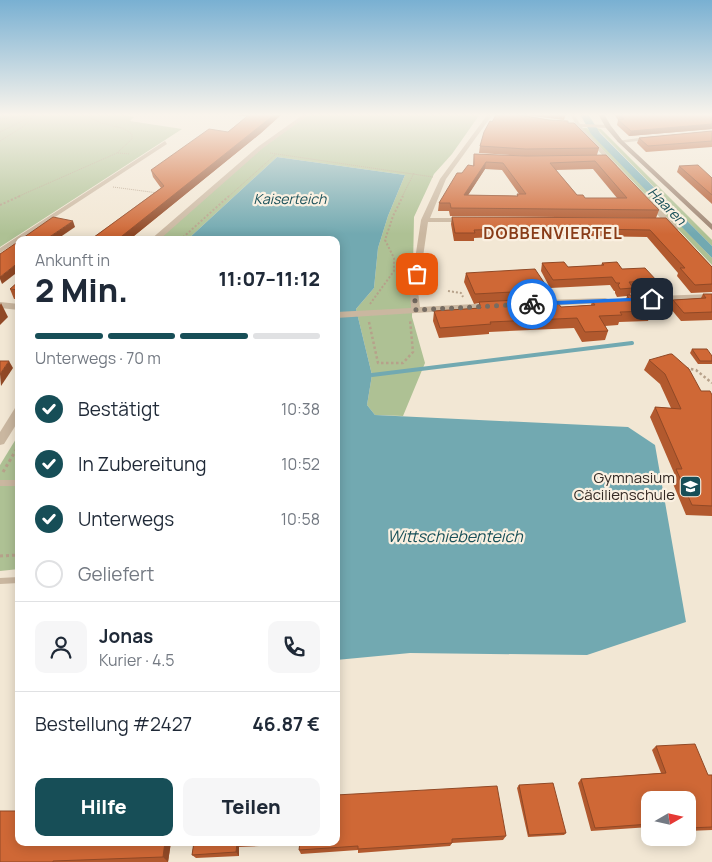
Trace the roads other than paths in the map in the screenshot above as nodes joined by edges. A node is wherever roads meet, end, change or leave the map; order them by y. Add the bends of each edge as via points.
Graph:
1 (149, 154) edge
2 (253, 154) edge
3 (468, 154) edge
4 (604, 154) edge
5 (634, 154) edge
6 (599, 159) edge
7 (608, 159) junction
8 (620, 171) edge
9 (643, 196) edge
10 (425, 220) junction
11 (474, 220) edge
12 (712, 228) edge
13 (680, 235) edge
14 (24, 236) edge
15 (159, 236) edge
16 (15, 241) edge
17 (0, 251) edge
18 (712, 297) edge
19 (612, 300) edge
20 (622, 300) edge
21 (534, 304) edge
22 (0, 305) edge
23 (506, 305) edge
24 (15, 307) edge
25 (412, 311) junction
26 (340, 315) edge
27 (15, 417) edge
28 (0, 441) edge
29 (0, 483) edge
30 (15, 483) edge
31 (15, 580) edge
32 (0, 581) edge

1 - 14 street
2 - 15 street
3 - 10 street via 442,179
4 - 7 street
5 - 12 main road
6 - 7 street
7 - 8 street
9 - 13 street via 664,222
10 - 11 street
10 - 25 street
16 - 17 street
18 - 20 street
19 - 21 street
22 - 24 street
23 - 25 street
25 - 26 street
27 - 28 street
29 - 30 lane
31 - 32 lane

